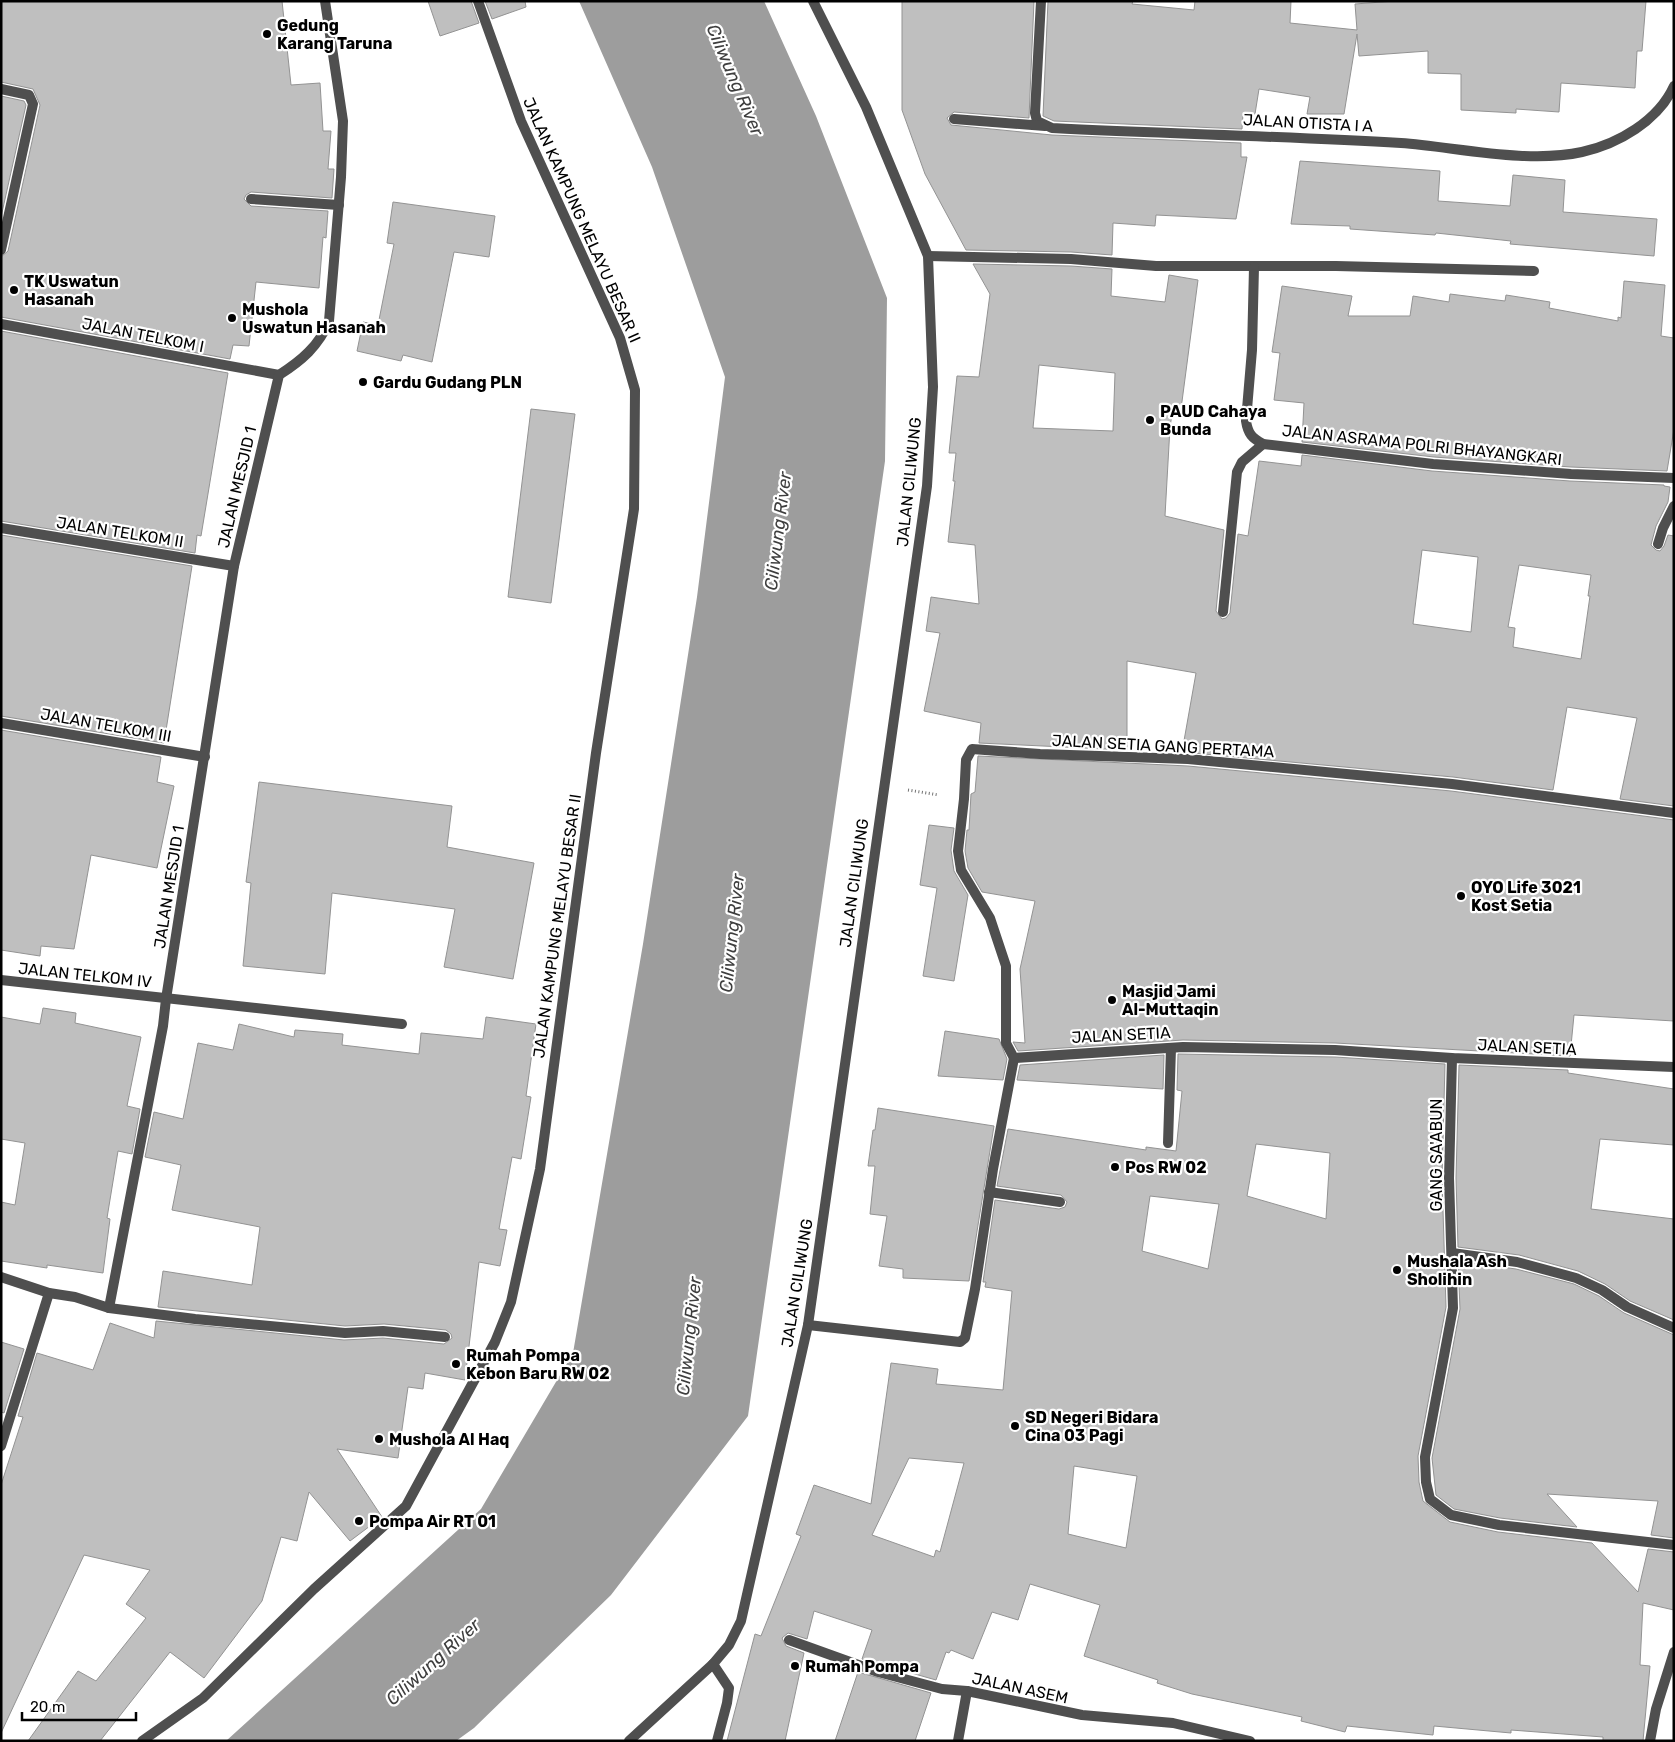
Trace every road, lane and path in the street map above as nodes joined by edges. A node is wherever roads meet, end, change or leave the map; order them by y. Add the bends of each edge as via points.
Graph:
1 (325, 1) edge
2 (478, 1) edge
3 (812, 1) edge
4 (1041, 1) edge
5 (1674, 86) edge
6 (1, 89) edge
7 (954, 119) dead end
8 (1048, 126) junction
9 (251, 200) dead end
10 (339, 205) junction
11 (1, 250) edge
12 (928, 256) junction
13 (1254, 267) junction
14 (1534, 271) dead end
15 (1, 324) edge
16 (279, 375) junction
17 (1263, 444) junction
18 (1674, 478) edge
19 (1674, 506) edge
20 (1, 528) edge
21 (1658, 544) dead end
22 (234, 566) junction
23 (1223, 612) dead end
24 (1, 723) edge
25 (205, 758) junction
26 (883, 786) junction
27 (964, 800) junction
28 (1674, 813) edge
29 (1, 980) edge
30 (166, 999) junction
31 (402, 1024) dead end
32 (1171, 1048) junction
33 (1014, 1058) junction
34 (1452, 1058) junction
35 (1674, 1067) edge
36 (1168, 1143) dead end
37 (989, 1192) junction
38 (1060, 1202) dead end
39 (1452, 1253) junction
40 (1, 1277) edge
41 (49, 1293) junction
42 (109, 1308) junction
43 (808, 1325) junction
44 (1674, 1328) edge
45 (445, 1337) dead end
46 (1, 1446) edge
47 (1674, 1545) edge
48 (789, 1640) dead end
49 (1674, 1652) edge
50 (713, 1664) junction
51 (967, 1691) junction
52 (142, 1741) edge
53 (630, 1741) edge
54 (717, 1741) edge
55 (958, 1741) edge
56 (1250, 1741) edge
57 (1650, 1741) edge

1 - 10 street via 343,121
2 - 52 street, JALAN KAMPUNG MELAYU BESAR II via 521,121 620,338 635,390 634,509 595,763 540,1168 511,1302 494,1342 406,1506 314,1589 203,1698
3 - 12 street, JALAN CILIWUNG via 866,107
4 - 8 street via 1035,112 1036,120
5 - 8 street, JALAN OTISTA I A via 1654,113 1624,137 1582,152 1534,156 1337,139
6 - 11 street via 29,95 33,104
7 - 8 street, JALAN OTISTA I A
9 - 10 street
10 - 16 street via 329,322 322,338 310,351
12 - 13 street
12 - 26 street, JALAN CILIWUNG via 933,387 927,486
13 - 14 street
13 - 17 street, JALAN ASRAMA POLRI BHAYANGKARI via 1246,421 1248,431
15 - 16 street, JALAN TELKOM I
16 - 22 street, JALAN MESJID 1
17 - 18 street, JALAN ASRAMA POLRI BHAYANGKARI via 1433,464
17 - 23 street via 1242,462 1237,472
19 - 21 street
20 - 22 street, JALAN TELKOM II
22 - 25 street, JALAN MESJID 1
24 - 25 street, JALAN TELKOM III
25 - 30 street, JALAN MESJID 1
26 - 27 path
26 - 43 street, JALAN CILIWUNG
27 - 28 street, JALAN SETIA GANG PERTAMA via 966,760 975,748 1040,754 1188,759 1452,784
27 - 33 street, JALAN SETIA GANG PERTAMA via 958,851 961,870 990,918 1006,966 1006,1043
29 - 30 street, JALAN TELKOM IV
30 - 31 street, JALAN TELKOM IV
30 - 42 street, JALAN MESJID 1 via 164,1026
32 - 33 street, JALAN SETIA
32 - 34 street, JALAN SETIA via 1335,1050
32 - 36 street
33 - 37 street
34 - 35 street, JALAN SETIA
34 - 39 street, GANG SA'ABUN via 1449,1178
37 - 38 street
37 - 43 street via 975,1289 965,1338 960,1342
39 - 44 street via 1517,1262 1576,1278
39 - 47 street, GANG SA'ABUN via 1453,1308 1425,1457 1430,1499 1451,1515 1499,1525
40 - 41 street
41 - 42 street
41 - 46 street
42 - 45 street via 345,1333 384,1331
43 - 50 street, JALAN CILIWUNG via 741,1622 729,1646
48 - 51 street, JALAN ASEM via 878,1672 942,1689
49 - 57 street via 1656,1709
50 - 53 street, JALAN CILIWUNG
50 - 54 street via 729,1688
51 - 55 street
51 - 56 street, JALAN ASEM via 1082,1715 1173,1723

